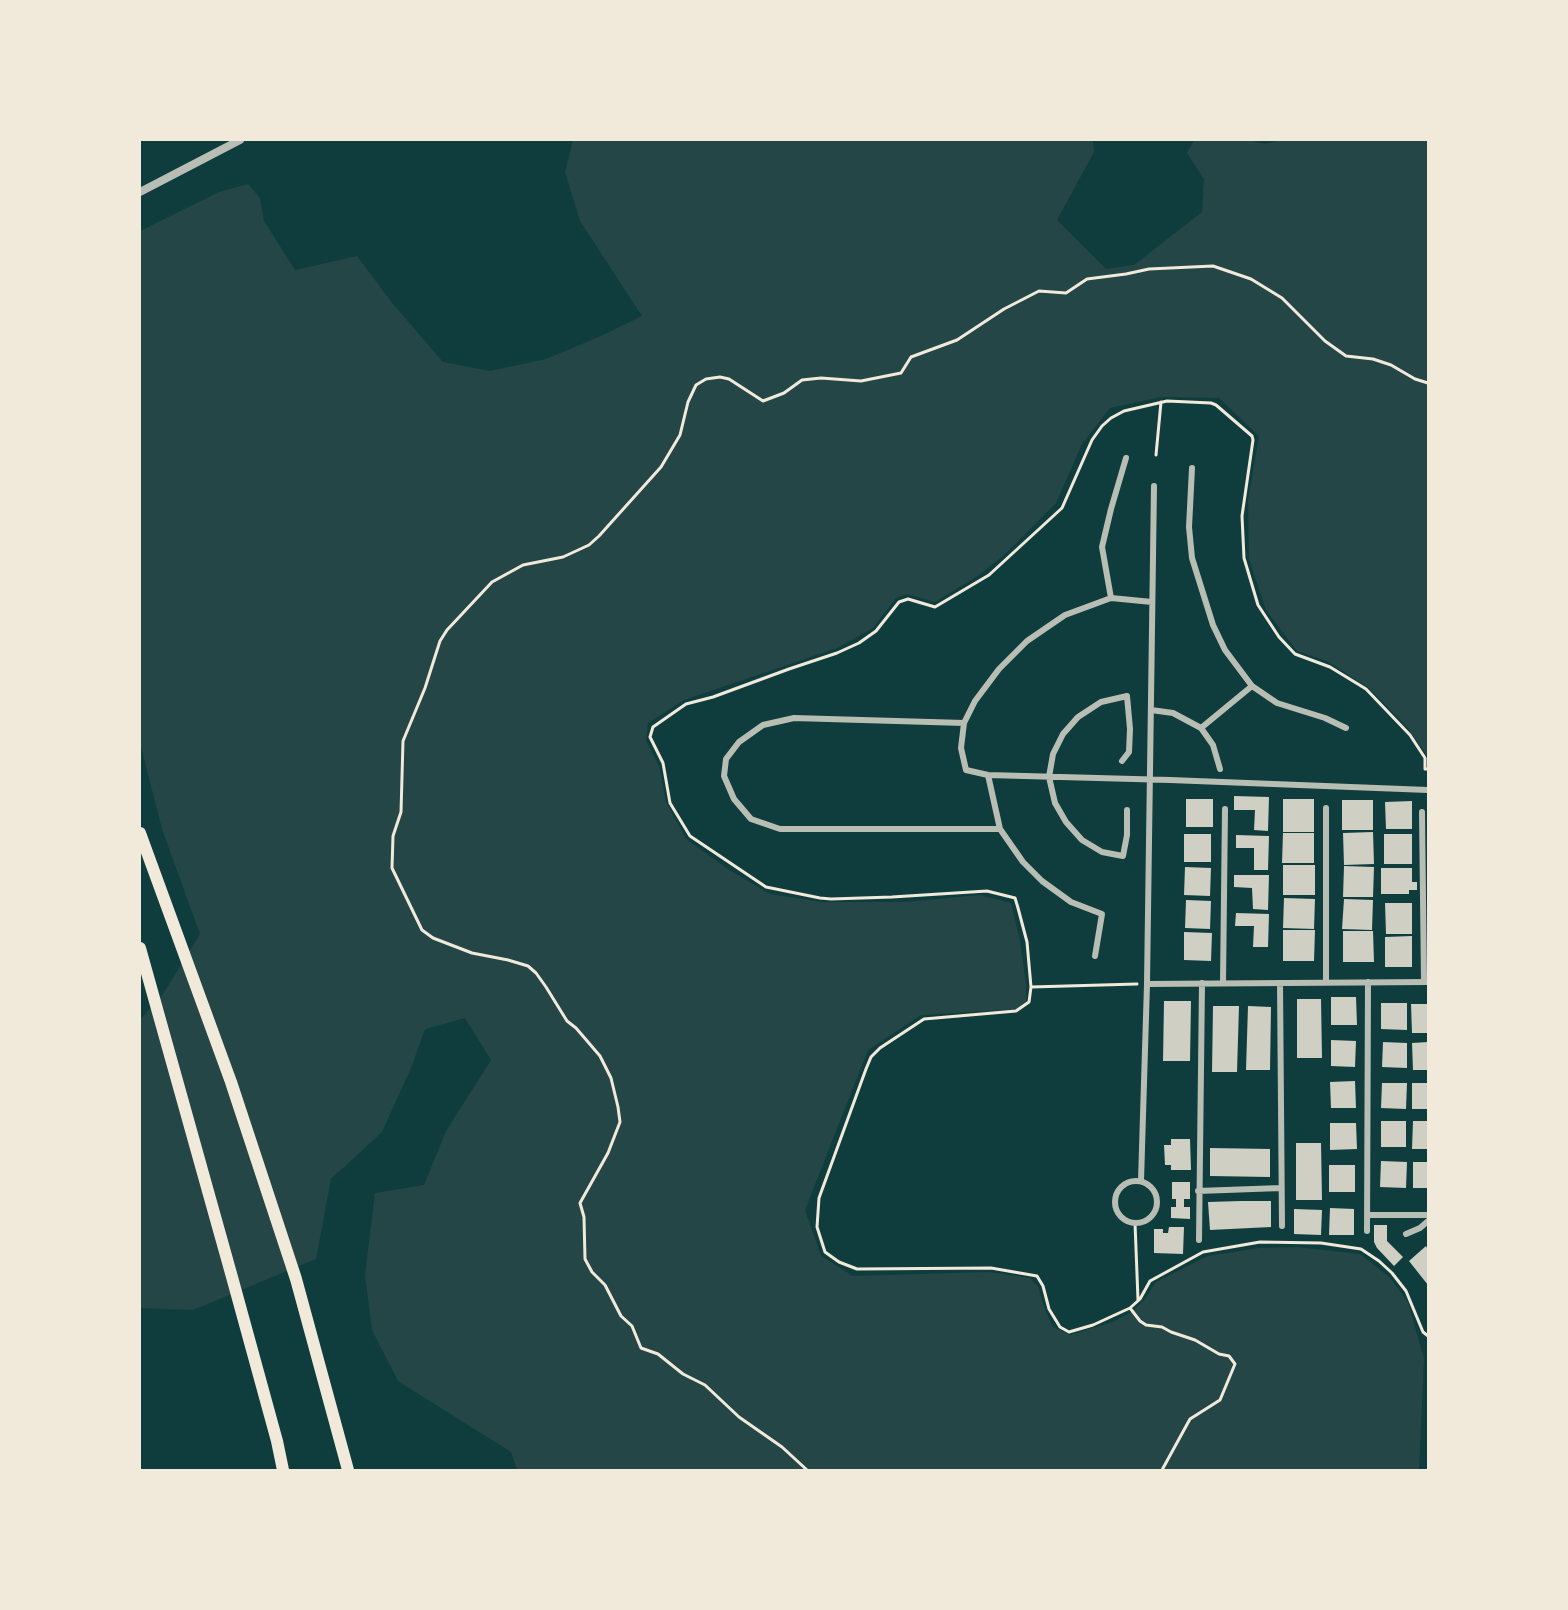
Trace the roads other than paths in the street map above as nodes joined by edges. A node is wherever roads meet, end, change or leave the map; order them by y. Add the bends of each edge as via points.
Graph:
1 (240, 140) edge
2 (140, 192) edge
3 (1126, 458) dead end
4 (1192, 468) dead end
5 (1154, 486) dead end
6 (1111, 598) junction
7 (1152, 602) junction
8 (1252, 686) junction
9 (1151, 710) junction
10 (964, 723) junction
11 (1201, 728) junction
12 (1346, 728) dead end
13 (1122, 761) dead end
14 (1220, 769) dead end
15 (988, 776) junction
16 (1049, 777) junction
17 (1150, 780) junction
18 (1428, 790) edge
19 (1225, 808) dead end
20 (1326, 808) dead end
21 (1127, 810) dead end
22 (1422, 812) dead end
23 (1000, 829) junction
24 (140, 833) edge
25 (140, 948) edge
26 (1095, 956) dead end
27 (1326, 982) junction
28 (1368, 982) junction
29 (1426, 982) edge
30 (1202, 983) junction
31 (1223, 983) junction
32 (1280, 983) junction
33 (1147, 984) junction
34 (1141, 1181) junction
35 (1281, 1188) junction
36 (1198, 1191) junction
37 (1368, 1215) junction
38 (1428, 1215) edge
39 (1428, 1221) edge
40 (1282, 1226) dead end
41 (1368, 1231) dead end
42 (1406, 1234) dead end
43 (1199, 1240) dead end
44 (283, 1470) edge
45 (348, 1470) edge

1 - 2 street
3 - 6 street via 1102,547
4 - 8 street via 1192,558 1225,650
5 - 7 street
6 - 7 street
6 - 10 street via 1065,615 1027,641 999,669
7 - 9 street
8 - 11 street
8 - 12 street via 1277,703
9 - 11 street via 1173,713
9 - 17 street
10 - 15 street via 961,748 966,770
10 - 23 street via 794,718 763,725 739,742 726,759 724,776 734,799 750,819 780,829
11 - 14 street via 1213,745
13 - 16 street via 1129,752 1127,696 1101,702 1078,717 1053,754
15 - 16 street
15 - 23 street
16 - 17 street
16 - 21 street via 1055,802 1066,822 1082,840 1102,852 1123,856
17 - 18 street
17 - 33 street
19 - 31 street
20 - 27 street
22 - 29 street
23 - 26 street via 1042,881 1071,902 1102,914
24 - 45 highway via 242,1114 296,1279
25 - 44 highway
27 - 28 street
27 - 32 street
28 - 29 street
28 - 37 street
30 - 31 street
30 - 33 street
30 - 36 street
31 - 32 street
32 - 35 street
33 - 34 street
34 - 34 street via 1153,1189 1157,1203 1152,1216 1135,1223 1120,1216 1115,1197 1122,1185
35 - 36 street
35 - 40 street
36 - 43 street
37 - 38 street
37 - 41 street
39 - 42 street

